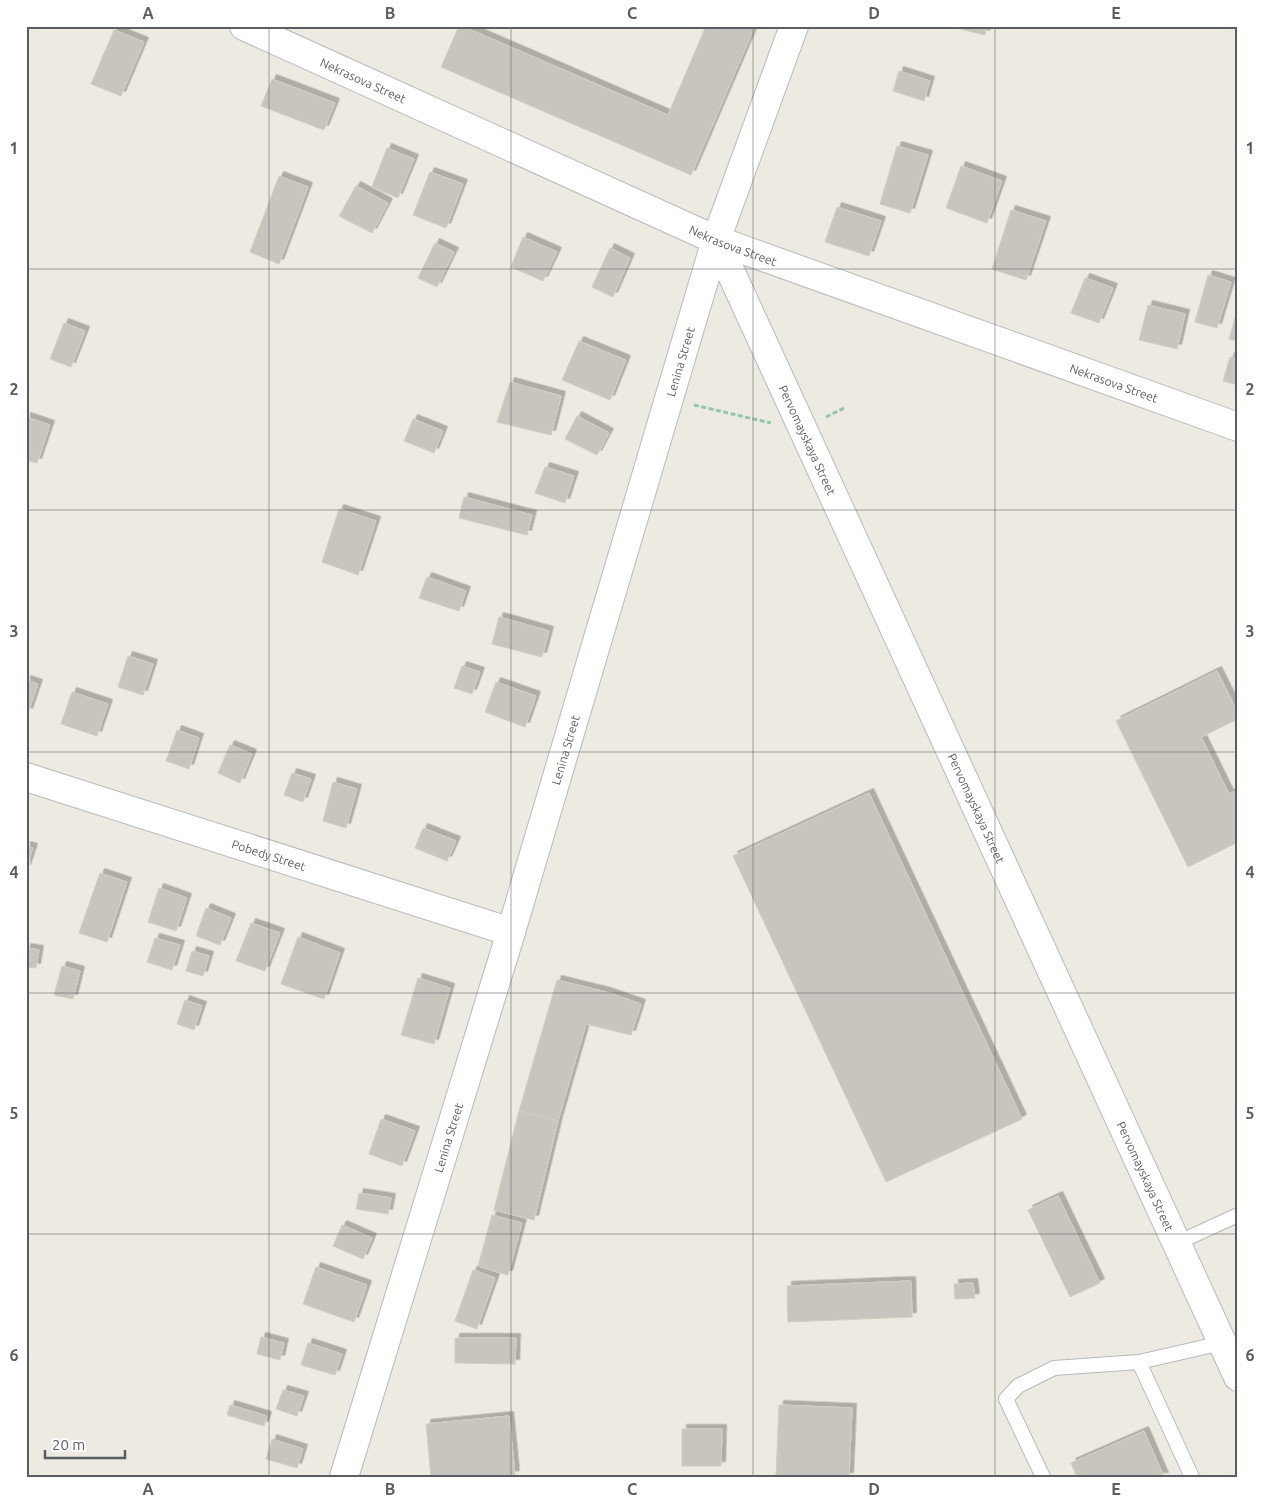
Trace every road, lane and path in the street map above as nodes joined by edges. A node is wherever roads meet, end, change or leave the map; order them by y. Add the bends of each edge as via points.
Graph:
1 (244, 26) edge
2 (794, 26) edge
3 (716, 240) junction
4 (669, 399) junction
5 (846, 407) dead end
6 (802, 427) junction
7 (1238, 427) edge
8 (26, 776) edge
9 (511, 932) junction
10 (1238, 1215) edge
11 (1177, 1244) junction
12 (1222, 1343) junction
13 (1139, 1362) junction
14 (1238, 1377) edge
15 (344, 1477) edge
16 (1042, 1477) edge
17 (1192, 1477) edge

1 - 3 street, Nekrasova Street
2 - 3 street, Lenina Street
3 - 4 street, Lenina Street
3 - 6 street, Pervomayskaya Street
3 - 7 street, Nekrasova Street
4 - 6 path via 796,430
4 - 9 street, Lenina Street
5 - 6 path
6 - 11 street, Pervomayskaya Street
8 - 9 street, Pobedy Street
9 - 15 street, Lenina Street
10 - 11 lane
11 - 12 street, Pervomayskaya Street
12 - 13 lane
12 - 14 street, Pervomayskaya Street
13 - 16 lane via 1054,1368 1018,1386 1006,1399
13 - 17 lane

